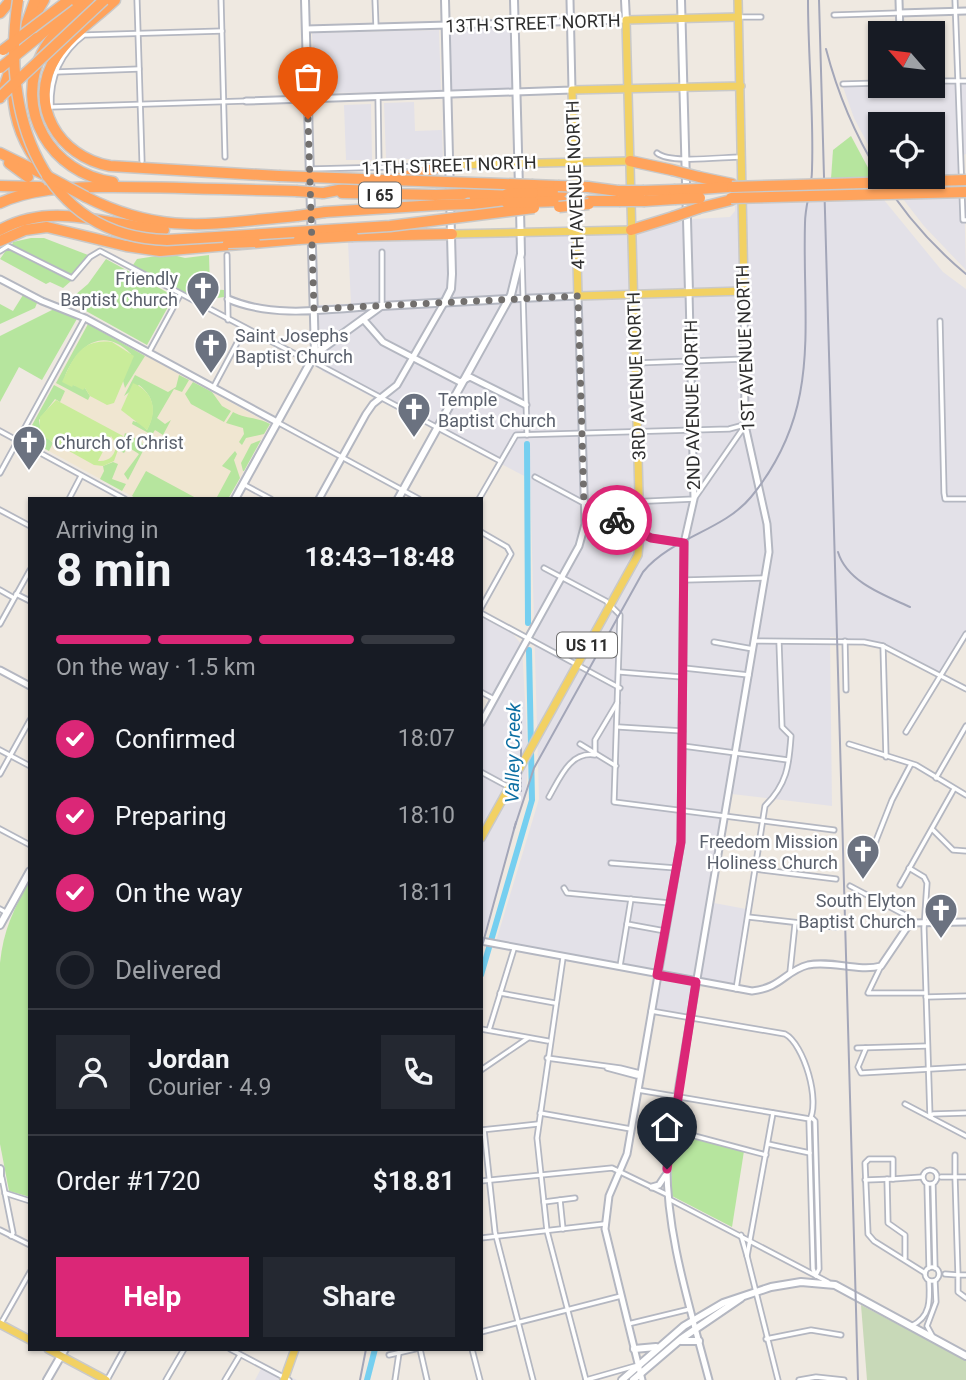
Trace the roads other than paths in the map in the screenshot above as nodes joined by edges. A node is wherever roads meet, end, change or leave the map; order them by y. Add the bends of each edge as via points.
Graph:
1 (8, 0) edge
2 (18, 0) edge
3 (35, 0) edge
4 (44, 0) edge
5 (69, 0) edge
6 (80, 0) edge
7 (89, 0) edge
8 (104, 0) edge
9 (115, 0) edge
10 (136, 0) edge
11 (221, 0) edge
12 (305, 0) edge
13 (375, 0) edge
14 (445, 0) edge
15 (514, 0) edge
16 (570, 0) edge
17 (625, 0) edge
18 (681, 0) edge
19 (738, 0) edge
20 (899, 0) edge
21 (956, 0) edge
22 (0, 11) edge
23 (956, 11) junction
24 (966, 11) edge
25 (899, 13) junction
26 (834, 15) dead end
27 (738, 17) junction
28 (761, 17) dead end
29 (681, 19) junction
30 (626, 20) junction
31 (570, 21) junction
32 (899, 21) edge
33 (515, 23) junction
34 (445, 25) junction
35 (376, 27) junction
36 (306, 29) junction
37 (27, 31) junction
38 (222, 31) junction
39 (138, 33) junction
40 (21, 42) junction
41 (0, 53) edge
42 (0, 68) edge
43 (139, 69) junction
44 (56, 72) junction
45 (945, 81) edge
46 (958, 81) junction
47 (966, 81) edge
48 (868, 83) edge
49 (843, 84) dead end
50 (741, 86) junction
51 (683, 88) junction
52 (572, 90) junction
53 (628, 90) junction
54 (517, 93) junction
55 (447, 95) junction
56 (377, 97) junction
57 (0, 98) edge
58 (308, 99) junction
59 (246, 101) joint
60 (222, 102) junction
61 (140, 105) junction
62 (963, 151) edge
63 (657, 153) dead end
64 (0, 154) edge
65 (225, 157) dead end
66 (741, 157) junction
67 (685, 158) junction
68 (575, 160) junction
69 (142, 161) dead end
70 (630, 161) junction
71 (519, 163) junction
72 (449, 165) junction
73 (379, 167) junction
74 (310, 169) junction
75 (52, 176) junction
76 (966, 180) edge
77 (0, 186) edge
78 (134, 186) junction
79 (65, 188) junction
80 (324, 192) junction
81 (732, 192) junction
82 (745, 192) junction
83 (966, 192) edge
84 (560, 196) junction
85 (589, 196) junction
86 (533, 197) junction
87 (507, 198) junction
88 (700, 198) junction
89 (436, 200) junction
90 (0, 203) edge
91 (965, 220) edge
92 (195, 225) junction
93 (0, 230) edge
94 (632, 230) junction
95 (576, 231) junction
96 (521, 233) junction
97 (452, 234) junction
98 (255, 242) junction
99 (4, 244) edge
100 (0, 251) edge
101 (382, 252) dead end
102 (521, 254) junction
103 (227, 255) dead end
104 (0, 279) edge
105 (744, 291) junction
106 (689, 292) junction
107 (634, 294) junction
108 (180, 295) junction
109 (578, 296) junction
110 (228, 299) junction
111 (509, 299) junction
112 (524, 299) junction
113 (443, 303) junction
114 (381, 306) junction
115 (314, 309) junction
116 (85, 318) junction
117 (363, 319) junction
118 (229, 320) junction
119 (940, 320) dead end
120 (245, 328) junction
121 (149, 352) junction
122 (315, 354) junction
123 (413, 358) junction
124 (745, 359) junction
125 (691, 361) junction
126 (636, 363) junction
127 (464, 381) junction
128 (213, 387) junction
129 (382, 398) junction
130 (526, 405) junction
131 (277, 422) junction
132 (745, 425) junction
133 (438, 427) junction
134 (692, 430) junction
135 (0, 431) edge
136 (638, 432) junction
137 (582, 433) junction
138 (527, 435) junction
139 (18, 441) junction
140 (342, 458) junction
141 (500, 461) junction
142 (0, 473) edge
143 (81, 475) junction
144 (535, 477) dead end
145 (243, 484) junction
146 (403, 490) junction
147 (70, 497) edge
148 (121, 497) edge
149 (236, 497) edge
150 (267, 497) edge
151 (320, 497) edge
152 (399, 497) edge
153 (415, 497) edge
154 (480, 497) edge
155 (694, 499) junction
156 (966, 499) edge
157 (640, 501) junction
158 (598, 502) junction
159 (584, 504) junction
160 (0, 510) edge
161 (610, 517) junction
162 (28, 525) edge
163 (640, 532) junction
164 (483, 533) edge
165 (684, 543) junction
166 (544, 568) dead end
167 (28, 573) edge
168 (562, 578) junction
169 (766, 578) junction
170 (685, 580) junction
171 (0, 590) edge
172 (15, 596) junction
173 (28, 600) edge
174 (610, 604) junction
175 (483, 607) edge
176 (483, 612) edge
177 (0, 624) edge
178 (966, 634) edge
179 (529, 638) junction
180 (754, 641) junction
181 (845, 641) junction
182 (714, 642) dead end
183 (779, 642) junction
184 (883, 646) junction
185 (753, 649) junction
186 (577, 665) junction
187 (684, 668) junction
188 (0, 670) edge
189 (620, 672) junction
190 (941, 674) junction
191 (749, 675) junction
192 (684, 677) junction
193 (28, 685) edge
194 (620, 688) junction
195 (966, 689) edge
196 (846, 690) dead end
197 (483, 693) edge
198 (494, 699) junction
199 (619, 701) junction
200 (483, 719) edge
201 (28, 724) edge
202 (618, 726) junction
203 (966, 726) edge
204 (683, 731) junction
205 (906, 732) dead end
206 (580, 744) dead end
207 (849, 744) dead end
208 (683, 746) junction
209 (0, 750) edge
210 (735, 753) junction
211 (10, 755) junction
212 (595, 755) junction
213 (886, 757) junction
214 (788, 760) junction
215 (911, 764) junction
216 (28, 765) edge
217 (616, 766) junction
218 (483, 773) edge
219 (0, 774) edge
220 (936, 778) junction
221 (509, 787) junction
222 (954, 788) junction
223 (966, 795) edge
224 (550, 797) dead end
225 (682, 812) junction
226 (724, 818) junction
227 (762, 822) junction
228 (0, 829) edge
229 (932, 829) junction
230 (834, 830) dead end
231 (483, 834) edge
232 (28, 844) edge
233 (966, 851) edge
234 (611, 863) dead end
235 (866, 866) dead end
236 (676, 868) junction
237 (909, 868) junction
238 (755, 869) junction
239 (28, 874) edge
240 (836, 879) dead end
241 (900, 885) dead end
242 (850, 886) dead end
243 (564, 888) dead end
244 (631, 899) junction
245 (670, 903) junction
246 (3, 911) edge
247 (748, 917) junction
248 (913, 922) junction
249 (925, 922) junction
250 (966, 922) edge
251 (626, 924) junction
252 (795, 924) junction
253 (0, 925) edge
254 (835, 927) dead end
255 (665, 931) junction
256 (484, 942) edge
257 (514, 949) junction
258 (563, 958) junction
259 (881, 966) junction
260 (619, 968) junction
261 (790, 974) junction
262 (657, 975) junction
263 (696, 982) junction
264 (736, 989) junction
265 (500, 993) junction
266 (925, 995) junction
267 (966, 996) edge
268 (555, 1003) junction
269 (651, 1011) junction
270 (690, 1018) junction
271 (483, 1029) edge
272 (489, 1030) junction
273 (528, 1038) junction
274 (548, 1041) junction
275 (928, 1046) junction
276 (857, 1048) dead end
277 (866, 1048) junction
278 (547, 1058) junction
279 (966, 1067) edge
280 (483, 1069) edge
281 (928, 1070) junction
282 (640, 1073) junction
283 (638, 1090) junction
284 (677, 1097) junction
285 (905, 1104) dead end
286 (540, 1113) junction
287 (773, 1113) junction
288 (966, 1113) edge
289 (930, 1117) junction
290 (812, 1118) junction
291 (539, 1124) junction
292 (631, 1129) junction
293 (483, 1130) edge
294 (672, 1130) junction
295 (966, 1136) edge
296 (768, 1144) junction
297 (810, 1153) junction
298 (766, 1155) junction
299 (955, 1155) dead end
300 (667, 1169) junction
301 (811, 1171) junction
302 (817, 1171) junction
303 (620, 1172) junction
304 (0, 1175) edge
305 (541, 1175) junction
306 (922, 1177) junction
307 (938, 1177) junction
308 (955, 1177) junction
309 (966, 1177) edge
310 (887, 1179) junction
311 (893, 1179) junction
312 (865, 1180) junction
313 (483, 1181) edge
314 (490, 1181) junction
315 (927, 1184) junction
316 (933, 1184) junction
317 (652, 1187) junction
318 (5, 1193) junction
319 (668, 1197) junction
320 (575, 1198) dead end
321 (28, 1200) edge
322 (560, 1200) junction
323 (544, 1202) junction
324 (812, 1223) junction
325 (818, 1223) junction
326 (605, 1224) junction
327 (563, 1229) junction
328 (0, 1230) edge
329 (547, 1231) junction
330 (741, 1235) junction
331 (10, 1236) junction
332 (496, 1236) junction
333 (483, 1238) edge
334 (751, 1241) junction
335 (28, 1244) edge
336 (747, 1256) junction
337 (905, 1258) junction
338 (929, 1268) junction
339 (935, 1268) junction
340 (925, 1273) junction
341 (28, 1275) edge
342 (939, 1275) junction
343 (958, 1275) junction
344 (966, 1275) edge
345 (815, 1278) junction
346 (929, 1281) junction
347 (935, 1281) junction
348 (755, 1293) junction
349 (621, 1296) junction
350 (742, 1297) junction
351 (966, 1298) edge
352 (691, 1309) junction
353 (567, 1310) junction
354 (694, 1320) junction
355 (518, 1323) junction
356 (0, 1324) edge
357 (628, 1324) junction
358 (911, 1326) junction
359 (696, 1329) junction
360 (483, 1332) edge
361 (841, 1335) dead end
362 (28, 1339) edge
363 (766, 1339) junction
364 (934, 1339) junction
365 (699, 1341) junction
366 (676, 1343) junction
367 (661, 1345) junction
368 (634, 1349) junction
369 (123, 1351) edge
370 (183, 1351) edge
371 (233, 1351) edge
372 (294, 1351) edge
373 (408, 1351) edge
374 (418, 1351) edge
375 (473, 1351) edge
376 (63, 1352) edge
377 (399, 1353) junction
378 (240, 1355) junction
379 (390, 1355) dead end
380 (966, 1356) edge
381 (638, 1365) junction
382 (641, 1377) edge
383 (286, 1379) edge
384 (47, 1380) edge
385 (106, 1380) edge
386 (166, 1380) edge
387 (225, 1380) edge
388 (395, 1380) edge
389 (427, 1380) edge
390 (480, 1380) edge
391 (533, 1380) edge
392 (586, 1380) edge
393 (622, 1380) edge
394 (634, 1380) edge
395 (709, 1380) edge
396 (778, 1380) edge
397 (799, 1380) edge
398 (844, 1380) edge

1 - 22 highway
2 - 86 highway, bridge via 6,37 1,76 14,138 39,180 60,201 108,229 167,240 399,225
3 - 40 highway
4 - 37 highway
5 - 41 highway, bridge
6 - 42 highway, bridge
7 - 78 highway via 40,57 33,82 36,119 48,144 68,166 94,178
8 - 57 highway, bridge
9 - 86 highway, bridge via 59,53 47,78 47,114 58,137 93,163
10 - 39 street
11 - 38 street
12 - 36 main road
13 - 35 street
14 - 34 main road
15 - 33 main road
16 - 31 street, 4TH AVENUE NORTH
17 - 30 main road, 3RD AVENUE NORTH
18 - 29 main road, 2ND AVENUE NORTH
19 - 27 main road, 1ST AVENUE NORTH
20 - 25 street
21 - 23 street
23 - 24 street
23 - 25 street
23 - 46 street
25 - 26 street
25 - 32 street
27 - 28 street, 13TH STREET NORTH
27 - 29 main road, 13TH STREET NORTH
27 - 50 main road, 1ST AVENUE NORTH
29 - 30 main road, 13TH STREET NORTH
29 - 51 main road, 2ND AVENUE NORTH
30 - 31 street, 13TH STREET NORTH
30 - 53 main road, 3RD AVENUE NORTH / US 11
31 - 33 street, 13TH STREET NORTH
31 - 52 street, 4TH AVENUE NORTH
33 - 34 street, 13TH STREET NORTH
33 - 54 main road
34 - 35 street, 13TH STREET NORTH
34 - 55 main road
35 - 36 street, 13TH STREET NORTH
36 - 58 main road
37 - 40 highway
37 - 75 highway via 13,102 25,144
38 - 39 street
38 - 60 street
39 - 43 street
39 - 44 street via 82,36
40 - 57 highway
43 - 44 street
43 - 61 street
44 - 61 street via 51,96 55,109
45 - 46 street
46 - 47 street
46 - 62 street
48 - 49 street
50 - 51 main road
50 - 66 main road, 1ST AVENUE NORTH
51 - 53 main road
51 - 67 main road, 2ND AVENUE NORTH
52 - 53 main road
52 - 54 street
52 - 68 main road, 4TH AVENUE NORTH
53 - 70 main road, 3RD AVENUE NORTH / US 11
54 - 55 street
54 - 71 main road
55 - 56 street
55 - 72 main road
56 - 58 street
56 - 73 street
58 - 59 street
58 - 74 main road
59 - 60 street
60 - 61 street
60 - 65 street
61 - 69 street
62 - 91 street
63 - 67 street
64 - 75 highway
64 - 98 highway, bridge via 75,219 112,237 166,245
66 - 67 street
66 - 105 main road, 1ST AVENUE NORTH
67 - 106 main road, 2ND AVENUE NORTH
68 - 70 main road, 11TH STREET NORTH
68 - 71 main road, 11TH STREET NORTH
68 - 95 main road, 4TH AVENUE NORTH
70 - 81 highway, bridge via 699,177
70 - 94 main road, 3RD AVENUE NORTH / US 11
71 - 72 main road, 11TH STREET NORTH
71 - 96 main road
72 - 73 street, 11TH STREET NORTH
72 - 80 highway
72 - 97 main road
73 - 74 street, 11TH STREET NORTH
74 - 115 main road
75 - 92 highway, I 65, bridge via 132,217
76 - 82 highway, bridge
77 - 79 highway, I 65
78 - 79 highway, I 65
78 - 80 highway, I 65, bridge
79 - 90 highway via 23,194
80 - 89 highway, I 65
81 - 82 highway, bridge
81 - 82 highway, bridge
81 - 88 highway, I 65
82 - 83 highway, bridge
84 - 85 highway, I 65, bridge
84 - 85 highway, bridge
84 - 86 highway, I 65
84 - 86 highway
85 - 88 highway, I 65, bridge
86 - 87 highway, I 65, bridge
87 - 89 highway, I 65, bridge via 470,204
87 - 89 highway, I 65, bridge via 463,194
88 - 94 highway, bridge via 673,216
89 - 92 highway, I 65, bridge
92 - 93 highway via 187,230 154,229 52,214 27,218
94 - 95 main road
94 - 107 main road, 3RD AVENUE NORTH / US 11
95 - 96 main road
95 - 109 main road, 4TH AVENUE NORTH
96 - 97 main road
96 - 102 main road
97 - 98 highway, bridge
97 - 113 main road via 451,289
98 - 99 highway, bridge via 178,251 126,246 47,227 25,230
99 - 100 street
99 - 108 street via 68,277 74,277 100,251
101 - 114 street
102 - 111 main road
102 - 112 street
103 - 110 street
104 - 116 street
105 - 106 main road
105 - 124 street, 1ST AVENUE NORTH
106 - 107 main road
106 - 125 street, 2ND AVENUE NORTH
107 - 109 main road
107 - 126 main road, 3RD AVENUE NORTH / US 11
108 - 118 street
108 - 121 street
109 - 112 street
109 - 137 street, 4TH AVENUE NORTH
110 - 115 street via 250,308
110 - 118 street
111 - 112 street
111 - 113 main road
111 - 127 main road
112 - 130 street
113 - 114 main road
113 - 123 street
114 - 115 street
114 - 117 main road
115 - 122 main road
116 - 121 street
116 - 139 street
117 - 122 main road
117 - 123 street via 380,340
118 - 120 street
119 - 156 street via 945,499
120 - 122 street via 305,359
120 - 128 street
121 - 128 street
122 - 129 street via 318,364
122 - 131 main road
123 - 127 street
123 - 129 street via 397,385
124 - 125 street
124 - 132 street, 1ST AVENUE NORTH
125 - 126 street
125 - 134 street, 2ND AVENUE NORTH
126 - 136 main road, 3RD AVENUE NORTH / US 11
127 - 130 street via 470,377
127 - 133 main road
128 - 131 street
129 - 133 street
129 - 140 street via 366,414
130 - 138 street
131 - 140 street
131 - 145 main road
132 - 134 street
132 - 155 street
132 - 169 street, 1ST AVENUE NORTH via 767,524
133 - 141 street
133 - 146 main road
134 - 136 street
134 - 155 street, 2ND AVENUE NORTH
135 - 139 street
136 - 137 street
136 - 157 main road, 3RD AVENUE NORTH / US 11
137 - 138 street
137 - 159 street, 4TH AVENUE NORTH
138 - 141 street via 514,437
139 - 142 street
139 - 143 street
140 - 146 street
140 - 151 street
141 - 154 street
143 - 147 street
143 - 148 street
144 - 159 street
145 - 149 main road
145 - 150 street
146 - 152 main road
146 - 153 street
155 - 157 street
155 - 165 street, 2ND AVENUE NORTH
157 - 158 street
157 - 163 main road, 3RD AVENUE NORTH / US 11
158 - 159 street
158 - 161 street
159 - 161 street
159 - 168 street, 4TH AVENUE NORTH via 583,536
160 - 162 street
161 - 163 street
163 - 165 street
163 - 174 main road, 3RD AVENUE NORTH / US 11 via 638,555
164 - 175 street via 510,551
165 - 170 street, 2ND AVENUE NORTH
166 - 168 street
167 - 172 street
168 - 174 street
168 - 179 street, 4TH AVENUE NORTH
169 - 170 street
169 - 180 street, 1ST AVENUE NORTH
170 - 187 street, 2ND AVENUE NORTH
171 - 172 street
172 - 173 street
172 - 177 street
174 - 186 main road, 3RD AVENUE NORTH / US 11
174 - 189 street via 620,615
176 - 179 street
178 - 190 street
179 - 186 street
179 - 198 street, 4TH AVENUE NORTH
180 - 183 street
180 - 185 street, 1ST AVENUE NORTH
181 - 183 street
181 - 184 street
181 - 196 street
182 - 185 street
183 - 214 street via 782,727 791,736
184 - 190 street
184 - 213 street
185 - 191 street, 1ST AVENUE NORTH
186 - 194 street
186 - 221 main road, 3RD AVENUE NORTH / US 11
187 - 191 street
187 - 192 street, 2ND AVENUE NORTH
188 - 193 street
189 - 192 street
189 - 194 street
190 - 195 street
190 - 205 street
191 - 210 street, 1ST AVENUE NORTH
192 - 204 street, 2ND AVENUE NORTH
194 - 199 street
197 - 198 street
198 - 200 street, 4TH AVENUE NORTH
199 - 202 street
199 - 212 street via 595,740
201 - 211 street
202 - 204 street
202 - 217 street
203 - 220 street
204 - 208 street, 2ND AVENUE NORTH
206 - 212 street
207 - 213 street
208 - 210 street
208 - 225 street, 2ND AVENUE NORTH
209 - 211 street
210 - 214 street
210 - 226 street, 1ST AVENUE NORTH
211 - 216 street
211 - 219 street
212 - 217 street
212 - 224 street via 576,757
213 - 215 street
214 - 227 street via 782,788 765,806
215 - 220 street
215 - 235 street via 891,800
217 - 225 street via 614,802
218 - 221 street
220 - 222 street
221 - 231 main road, 3RD AVENUE NORTH / US 11
222 - 223 street
222 - 229 street
225 - 226 street
225 - 236 street, 2ND AVENUE NORTH
226 - 227 street
226 - 263 street, 1ST AVENUE NORTH
227 - 230 street
227 - 238 street
228 - 232 street
229 - 233 street via 953,850
229 - 237 street
234 - 236 street
236 - 245 street, 2ND AVENUE NORTH
237 - 241 street
237 - 249 street via 926,880
238 - 240 street
238 - 247 street
239 - 246 main road
242 - 248 street
243 - 244 street via 567,893
244 - 245 street
244 - 251 street
245 - 255 street, 2ND AVENUE NORTH
246 - 253 main road
247 - 252 street
247 - 264 street
248 - 249 street
248 - 259 street via 904,928
249 - 250 street
249 - 266 street
251 - 255 street
251 - 260 street
252 - 254 street
252 - 261 street
255 - 262 street, 2ND AVENUE NORTH
256 - 257 street
257 - 258 street
257 - 265 street
258 - 260 street
258 - 268 street
259 - 261 street via 812,964
259 - 266 street via 867,993
260 - 262 street
261 - 264 street via 770,989
262 - 263 street
262 - 269 street, 2ND AVENUE NORTH
263 - 264 street
263 - 270 street, 1ST AVENUE NORTH
265 - 268 street
265 - 272 street
266 - 267 street
266 - 275 street
268 - 274 street
269 - 270 street
269 - 282 street, 2ND AVENUE NORTH
270 - 284 street, 1ST AVENUE NORTH
270 - 290 street via 785,1034 794,1041 812,1084
271 - 272 street
272 - 273 street
273 - 274 street
273 - 280 street
274 - 278 street
275 - 277 street
275 - 281 street
276 - 277 street
277 - 281 street via 859,1072
278 - 282 street
278 - 286 street
279 - 281 street
281 - 289 street
282 - 283 street, 2ND AVENUE NORTH
283 - 284 street
283 - 292 street, 2ND AVENUE NORTH
284 - 287 street
284 - 294 street, 1ST AVENUE NORTH
285 - 289 street
286 - 291 street
286 - 292 street
287 - 290 street
287 - 296 street
288 - 289 street
289 - 295 street
290 - 297 street
290 - 302 street
291 - 293 street
291 - 305 street
292 - 303 street, 2ND AVENUE NORTH
293 - 314 street
294 - 298 street
294 - 300 street, 1ST AVENUE NORTH
296 - 297 street
296 - 298 street
297 - 301 street
298 - 334 street
299 - 308 street
300 - 317 street via 661,1182
300 - 319 street, 1ST AVENUE NORTH
301 - 302 street
301 - 324 street
302 - 325 street
303 - 305 street via 611,1168
303 - 317 street
303 - 326 street, 2ND AVENUE NORTH via 609,1196
304 - 318 street
305 - 314 street
305 - 323 street
306 - 307 street via 928,1170
306 - 311 street
306 - 315 street
307 - 308 street
307 - 316 street
308 - 309 street
308 - 343 street
310 - 311 street
310 - 312 street
310 - 337 street via 888,1223 905,1235
311 - 312 street via 894,1158 866,1161
312 - 337 street via 868,1234
313 - 314 street
314 - 332 street
315 - 316 street
315 - 338 street
316 - 339 street
317 - 319 street
318 - 321 street
318 - 331 street
319 - 330 street
319 - 352 street, 1ST AVENUE NORTH via 672,1235
320 - 322 street
322 - 323 street
322 - 327 street
323 - 329 street
324 - 325 street
324 - 345 street
325 - 345 street
326 - 327 street
326 - 349 street
327 - 329 street
328 - 331 street
329 - 332 street
329 - 353 street
330 - 334 street
330 - 336 street
331 - 335 street
332 - 333 street
332 - 355 street
334 - 336 street
334 - 345 street
336 - 348 street
337 - 340 street
338 - 339 street
338 - 340 street
339 - 342 street
340 - 346 street
341 - 356 street
342 - 343 street
342 - 347 street
343 - 344 street
343 - 351 street via 958,1292
345 - 348 main road
345 - 358 main road
346 - 347 street
346 - 358 street via 928,1310
347 - 364 street via 935,1308 927,1326
348 - 350 main road
348 - 363 street
349 - 353 street
349 - 357 street
350 - 354 main road
350 - 359 main road
352 - 354 street, 1ST AVENUE NORTH
352 - 357 street
353 - 355 street
353 - 392 street
354 - 359 street, 1ST AVENUE NORTH
354 - 367 main road
355 - 360 street
355 - 391 street
356 - 362 main road
357 - 368 street
358 - 364 main road
359 - 365 street, 1ST AVENUE NORTH
359 - 366 main road
361 - 363 street via 811,1330
363 - 396 street
364 - 380 main road
365 - 366 main road
365 - 395 street, 1ST AVENUE NORTH
366 - 382 main road
367 - 368 main road
367 - 381 main road
368 - 381 street
369 - 385 street
370 - 386 street
371 - 378 street
372 - 383 main road
373 - 377 street
374 - 389 street
375 - 390 street
376 - 384 main road
376 - 385 main road
377 - 379 street
377 - 388 street
378 - 383 street
378 - 387 street
381 - 382 street
381 - 392 street
381 - 393 main road
382 - 394 main road
397 - 398 street

